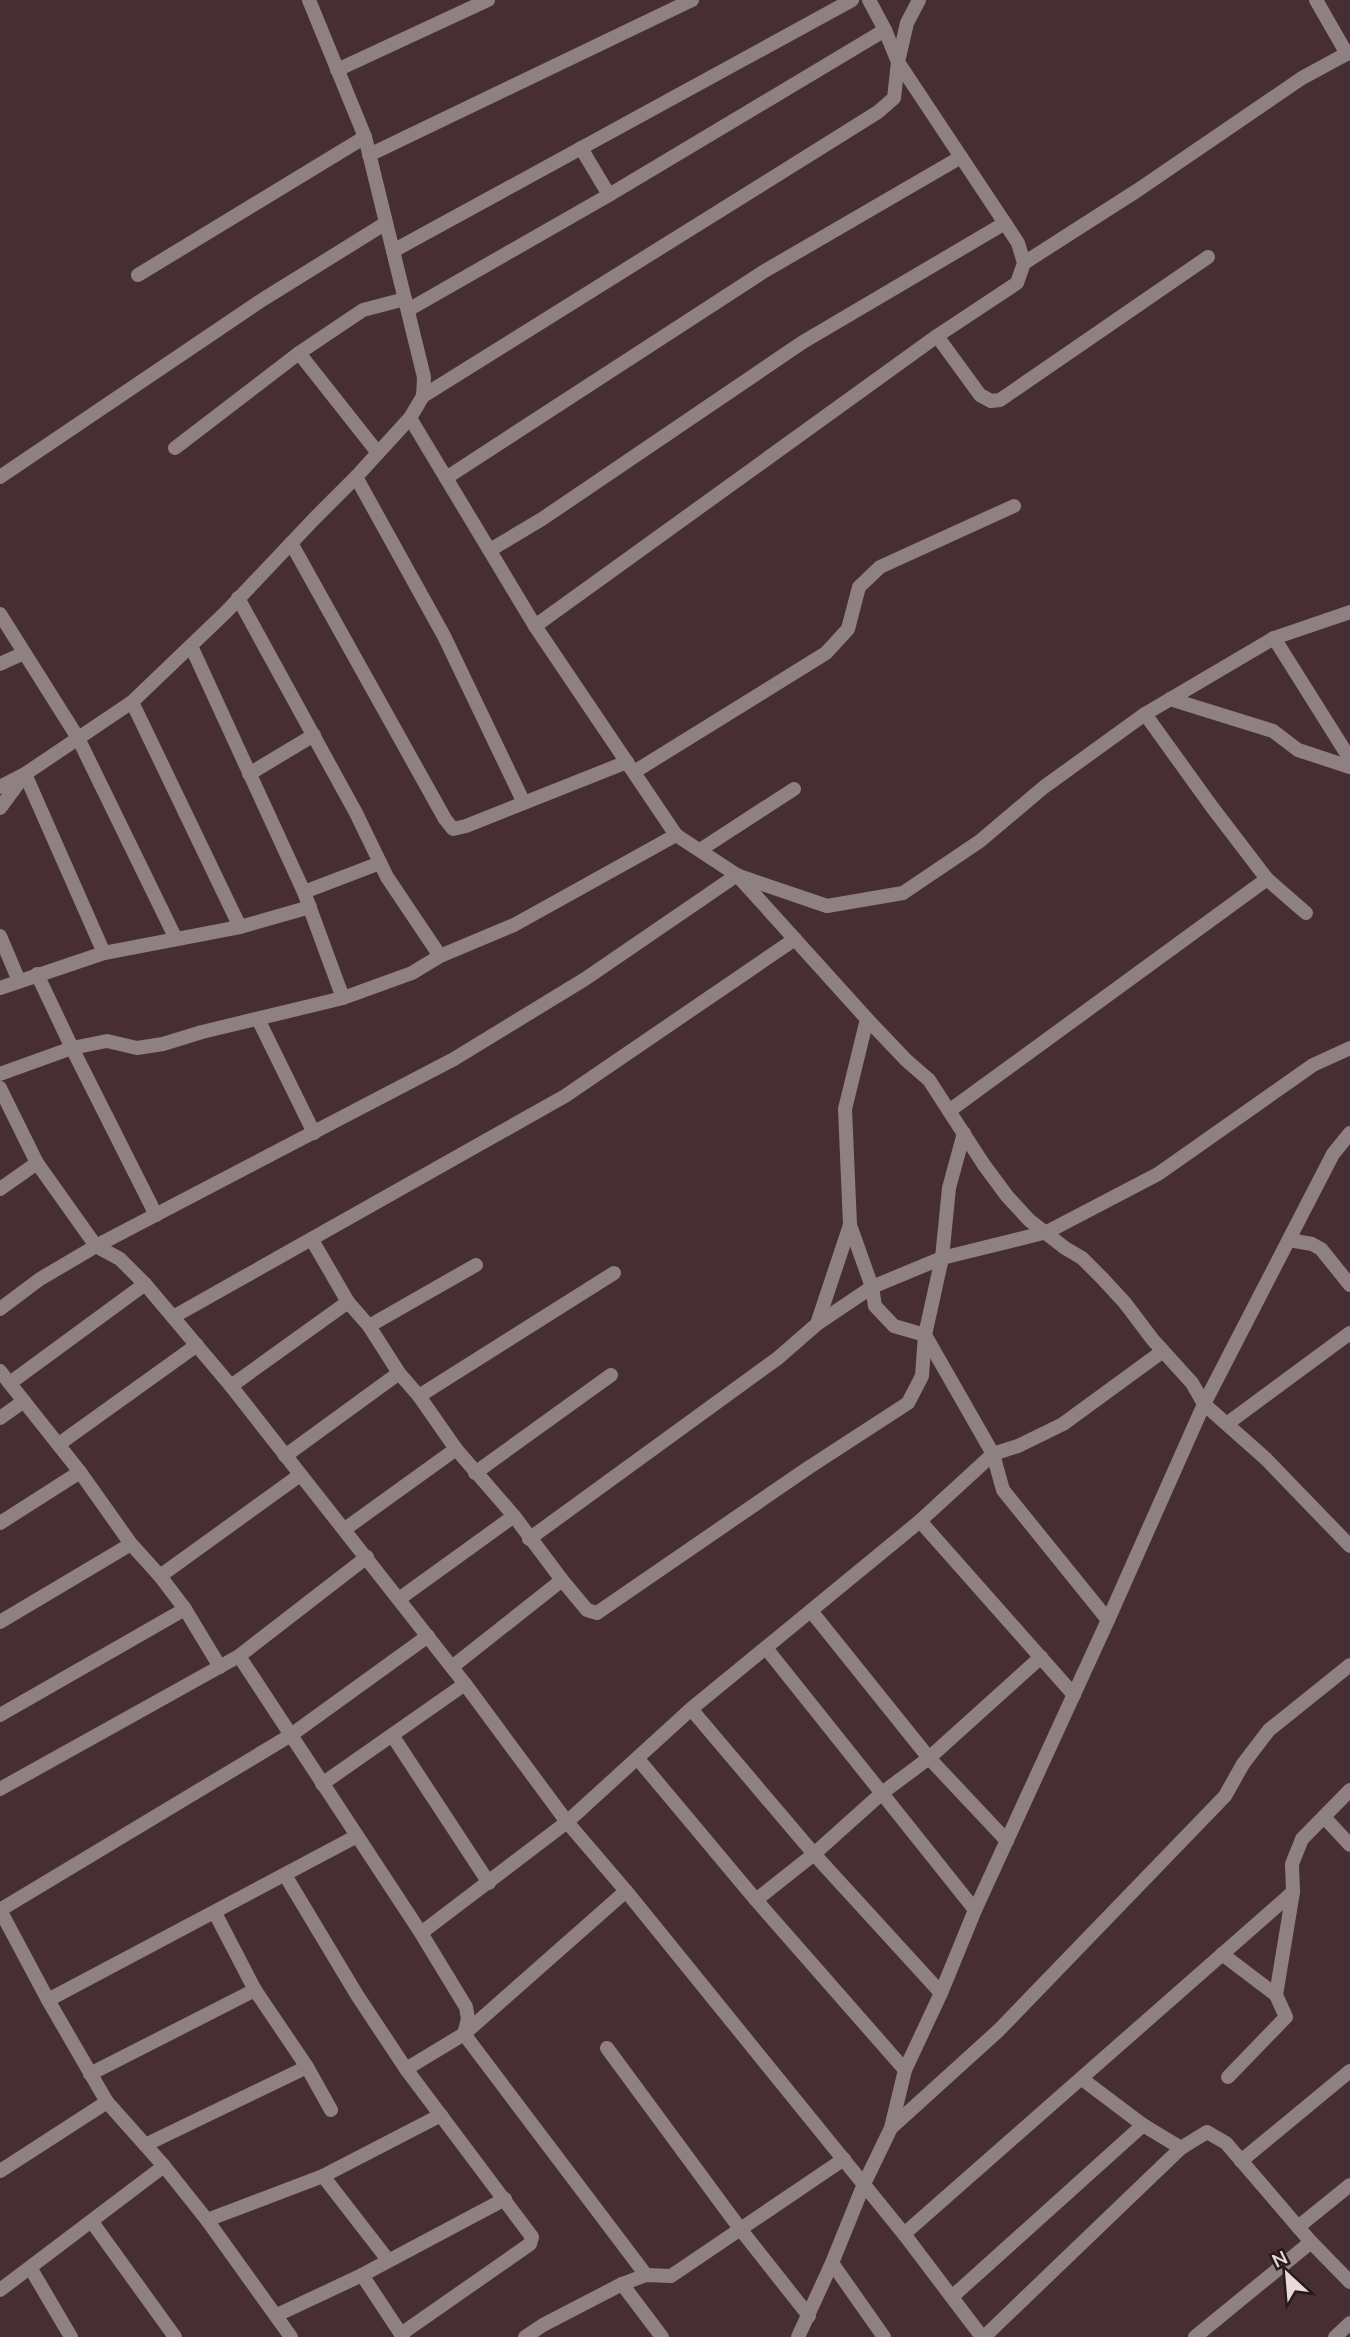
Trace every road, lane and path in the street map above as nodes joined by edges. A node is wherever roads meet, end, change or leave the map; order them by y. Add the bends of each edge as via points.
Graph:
1 (309, 0) edge
2 (488, 0) edge
3 (692, 0) edge
4 (852, 0) edge
5 (869, 0) edge
6 (919, 0) edge
7 (1316, 0) edge
8 (886, 30) junction
9 (1348, 53) edge
10 (898, 62) junction
11 (337, 69) junction
12 (365, 137) junction
13 (581, 148) junction
14 (369, 155) junction
15 (961, 157) junction
16 (609, 195) junction
17 (386, 223) junction
18 (1005, 223) junction
19 (393, 251) junction
20 (1208, 257) dead end
21 (1024, 263) junction
22 (138, 275) dead end
23 (406, 304) junction
24 (937, 337) junction
25 (299, 353) junction
26 (423, 396) junction
27 (410, 418) junction
28 (175, 448) dead end
29 (378, 453) junction
30 (356, 477) junction
31 (0, 478) edge
32 (446, 478) junction
33 (1014, 506) dead end
34 (291, 543) junction
35 (490, 550) junction
36 (238, 598) junction
37 (1350, 612) edge
38 (0, 614) edge
39 (535, 626) junction
40 (1274, 638) junction
41 (191, 646) junction
42 (24, 653) junction
43 (0, 664) edge
44 (1170, 699) junction
45 (132, 702) junction
46 (1145, 713) junction
47 (314, 735) junction
48 (78, 738) junction
49 (1350, 760) edge
50 (630, 767) junction
51 (1350, 768) edge
52 (25, 774) junction
53 (249, 774) junction
54 (0, 787) edge
55 (794, 789) dead end
56 (524, 803) junction
57 (0, 808) edge
58 (676, 835) junction
59 (700, 850) junction
60 (380, 863) junction
61 (737, 875) junction
62 (1267, 879) junction
63 (304, 892) junction
64 (310, 906) junction
65 (1306, 913) dead end
66 (240, 927) junction
67 (0, 936) edge
68 (177, 939) junction
69 (795, 939) junction
70 (104, 954) junction
71 (440, 956) junction
72 (37, 974) junction
73 (19, 981) junction
74 (0, 988) edge
75 (343, 998) junction
76 (258, 1019) junction
77 (867, 1019) junction
78 (72, 1048) junction
79 (1350, 1048) edge
80 (0, 1074) edge
81 (0, 1088) edge
82 (949, 1111) junction
83 (314, 1133) junction
84 (964, 1133) junction
85 (1350, 1133) edge
86 (37, 1163) junction
87 (0, 1189) edge
88 (156, 1215) junction
89 (849, 1225) junction
90 (1047, 1232) junction
91 (312, 1240) junction
92 (1289, 1240) junction
93 (96, 1246) junction
94 (942, 1258) junction
95 (476, 1265) dead end
96 (614, 1273) dead end
97 (145, 1284) junction
98 (1350, 1284) edge
99 (872, 1287) junction
100 (348, 1302) junction
101 (0, 1309) edge
102 (173, 1317) junction
103 (817, 1324) junction
104 (369, 1326) junction
105 (1350, 1333) edge
106 (925, 1335) junction
107 (197, 1345) junction
108 (1163, 1351) junction
109 (0, 1371) edge
110 (399, 1373) junction
111 (611, 1376) dead end
112 (10, 1382) junction
113 (231, 1386) junction
114 (419, 1396) junction
115 (24, 1401) junction
116 (1203, 1404) junction
117 (0, 1418) edge
118 (1227, 1423) junction
119 (59, 1444) junction
120 (456, 1449) junction
121 (993, 1454) junction
122 (285, 1456) junction
123 (80, 1472) junction
124 (475, 1473) junction
125 (300, 1475) junction
126 (514, 1516) junction
127 (920, 1521) junction
128 (0, 1523) edge
129 (345, 1530) junction
130 (529, 1539) junction
131 (131, 1544) junction
132 (1350, 1546) edge
133 (367, 1557) junction
134 (160, 1576) junction
135 (562, 1580) junction
136 (399, 1599) junction
137 (185, 1609) junction
138 (811, 1611) junction
139 (1108, 1620) junction
140 (0, 1622) edge
141 (428, 1636) junction
142 (766, 1648) junction
143 (239, 1656) junction
144 (1041, 1657) junction
145 (1350, 1665) edge
146 (220, 1667) junction
147 (452, 1667) junction
148 (465, 1684) junction
149 (1074, 1695) junction
150 (691, 1709) junction
151 (0, 1715) edge
152 (291, 1735) junction
153 (392, 1735) junction
154 (638, 1759) junction
155 (929, 1759) junction
156 (322, 1784) junction
157 (0, 1789) edge
158 (1350, 1790) edge
159 (882, 1793) junction
160 (1324, 1817) junction
161 (567, 1822) junction
162 (357, 1836) junction
163 (1007, 1840) junction
164 (1350, 1845) edge
165 (814, 1854) junction
166 (285, 1875) junction
167 (489, 1884) junction
168 (626, 1891) junction
169 (1293, 1892) junction
170 (756, 1900) junction
171 (0, 1910) edge
172 (975, 1910) junction
173 (215, 1913) junction
174 (421, 1933) junction
175 (1222, 1954) junction
176 (255, 1990) junction
177 (942, 1993) junction
178 (1276, 1995) junction
179 (48, 2000) junction
180 (464, 2034) junction
181 (607, 2048) dead end
182 (307, 2067) junction
183 (407, 2069) junction
184 (905, 2070) junction
185 (1350, 2071) edge
186 (90, 2074) junction
187 (1228, 2077) dead end
188 (1082, 2079) junction
189 (107, 2102) junction
190 (331, 2110) dead end
191 (441, 2115) junction
192 (1143, 2124) junction
193 (891, 2127) junction
194 (145, 2145) junction
195 (1181, 2148) junction
196 (844, 2159) junction
197 (1241, 2161) junction
198 (164, 2166) junction
199 (0, 2171) edge
200 (323, 2176) junction
201 (864, 2184) junction
202 (1350, 2185) edge
203 (505, 2199) junction
204 (207, 2220) junction
205 (92, 2222) junction
206 (1298, 2227) junction
207 (741, 2230) junction
208 (904, 2234) junction
209 (1311, 2242) junction
210 (388, 2260) junction
211 (832, 2263) junction
212 (30, 2269) junction
213 (362, 2274) junction
214 (646, 2275) junction
215 (1350, 2282) edge
216 (622, 2284) junction
217 (0, 2290) edge
218 (953, 2296) junction
219 (277, 2315) junction
220 (809, 2316) junction
221 (1350, 2323) edge
222 (543, 2325) junction
223 (402, 2335) edge
224 (68, 2336) edge
225 (175, 2337) edge
226 (292, 2337) edge
227 (525, 2337) edge
228 (554, 2337) edge
229 (662, 2337) edge
230 (798, 2337) edge
231 (884, 2337) edge
232 (983, 2337) edge
233 (1195, 2337) edge
234 (1335, 2337) edge

1 - 11 street
2 - 11 street
3 - 14 street
4 - 13 street
5 - 8 street
6 - 10 street via 907,23
7 - 9 street
8 - 10 street
8 - 16 street
9 - 21 street via 1302,78
10 - 15 street
10 - 26 street via 894,98 878,112
11 - 12 street
12 - 14 street
12 - 22 street
13 - 16 street
13 - 19 street
14 - 17 street
15 - 18 street
15 - 32 street via 763,272
16 - 23 street
17 - 19 street
17 - 31 street via 261,300
18 - 21 street
18 - 35 street via 803,342
19 - 23 street
20 - 24 street via 1000,400 980,395
21 - 24 street via 1017,283
23 - 25 street via 363,310
23 - 26 street via 424,377
24 - 39 street
25 - 28 street
25 - 29 street
26 - 27 street
27 - 29 street
27 - 32 street
29 - 30 street
30 - 34 street
30 - 56 street via 444,636
32 - 35 street
33 - 50 street via 880,567 859,587 848,629 826,653
34 - 36 street
34 - 56 street via 453,829
35 - 39 street
36 - 41 street
36 - 47 street
37 - 40 street
38 - 42 street
39 - 50 street
40 - 44 street
40 - 49 street
41 - 45 street
41 - 53 street
42 - 43 street
42 - 48 street
44 - 46 street
44 - 51 street via 1273,731 1298,750
45 - 48 street
45 - 66 street
46 - 61 street via 980,841 903,893 827,906
46 - 62 street
47 - 53 street
47 - 60 street
48 - 52 street
48 - 68 street
50 - 56 street
50 - 58 street
52 - 54 street
52 - 57 street
52 - 70 street
53 - 63 street
55 - 59 street
58 - 59 street
58 - 71 street via 514,925
59 - 61 street
60 - 63 street
60 - 71 street
61 - 69 street
61 - 83 street via 585,979 454,1059
62 - 65 street
62 - 82 street
63 - 64 street
64 - 66 street
64 - 75 street
66 - 68 street
67 - 73 street
68 - 70 street
69 - 77 street
69 - 91 street via 565,1096
70 - 72 street
71 - 75 street via 412,973
72 - 73 street
72 - 78 street
73 - 74 street
75 - 76 street
76 - 78 street via 163,1044 137,1048 107,1041
76 - 83 street
77 - 82 street via 929,1080
77 - 89 street via 845,1109
78 - 80 street
78 - 88 street
79 - 90 street via 1313,1065 1158,1174
81 - 86 street
82 - 84 street
83 - 88 street
84 - 90 street via 1007,1196 1028,1220
84 - 94 street via 949,1188
85 - 92 street via 1332,1154
86 - 87 street
86 - 93 street
88 - 93 street
89 - 99 street
89 - 103 street
90 - 94 street
90 - 108 street via 1102,1278
91 - 100 street
91 - 102 street
92 - 98 street via 1321,1250
92 - 116 street
93 - 97 street via 120,1259
93 - 101 street
94 - 99 street
94 - 106 street
95 - 104 street
96 - 114 street
97 - 102 street
97 - 112 street
99 - 103 street
99 - 106 street via 875,1306 894,1326
100 - 104 street
100 - 113 street
102 - 107 street
103 - 130 street via 778,1359
104 - 110 street
105 - 118 street
106 - 121 street
106 - 135 street via 922,1376 908,1403 611,1605 597,1613 587,1611
107 - 113 street
107 - 119 street
108 - 116 street via 1192,1383
108 - 121 street via 1063,1424
109 - 112 street
110 - 114 street
110 - 122 street
111 - 124 street
112 - 115 street
113 - 122 street
114 - 120 street
115 - 117 street
115 - 119 street
116 - 118 street
116 - 139 street
118 - 132 street
119 - 123 street
120 - 124 street
120 - 129 street
121 - 127 street
121 - 139 street via 1003,1490
122 - 125 street
123 - 128 street
123 - 131 street
124 - 126 street
125 - 129 street
125 - 134 street
126 - 130 street
126 - 136 street
127 - 138 street
127 - 144 street
129 - 133 street
130 - 135 street
131 - 134 street
131 - 140 street
133 - 136 street
133 - 143 street
134 - 137 street
135 - 147 street
136 - 141 street
137 - 146 street
137 - 151 street
138 - 142 street
138 - 155 street
139 - 149 street
141 - 147 street
141 - 152 street
142 - 150 street
142 - 159 street
143 - 146 street
143 - 152 street
144 - 149 street
144 - 155 street
145 - 193 street via 1269,1730 1225,1796 999,2029
146 - 157 street
147 - 148 street
148 - 153 street
148 - 161 street
149 - 163 street
150 - 154 street
150 - 165 street
152 - 156 street
152 - 171 street
153 - 156 street
153 - 167 street
154 - 161 street
154 - 170 street
155 - 159 street
155 - 163 street
156 - 162 street
158 - 160 street
159 - 165 street
159 - 172 street
160 - 164 street
160 - 169 street via 1302,1839 1292,1864
161 - 167 street
161 - 168 street
162 - 166 street
162 - 174 street
163 - 172 street
165 - 170 street
165 - 177 street
166 - 173 street
166 - 183 street
167 - 174 street
168 - 180 street
168 - 196 street
169 - 175 street
169 - 178 street
170 - 184 street
171 - 179 street
172 - 177 street
173 - 176 street
173 - 179 street
174 - 180 street via 466,2007
175 - 178 street
175 - 188 street
176 - 182 street
176 - 186 street
177 - 184 street
178 - 187 street via 1286,2017
179 - 186 street
180 - 183 street
180 - 214 street
181 - 207 street
182 - 190 street
182 - 194 street
183 - 191 street
184 - 193 street
185 - 197 street
186 - 189 street
188 - 192 street
188 - 208 street
189 - 194 street
189 - 199 street
191 - 200 street
191 - 203 street
192 - 195 street
192 - 218 street
193 - 201 street
194 - 198 street
195 - 197 street via 1207,2132 1226,2143
195 - 232 street
196 - 201 street
196 - 207 street
197 - 206 street
198 - 204 street
198 - 205 street
200 - 204 street
200 - 210 street
201 - 208 street
201 - 211 street
202 - 206 street
203 - 210 street
203 - 223 street via 529,2230 530,2244
204 - 219 street
205 - 212 street
205 - 225 street
206 - 209 street
207 - 214 street via 671,2276
207 - 220 street
208 - 218 street
209 - 215 street
209 - 233 street
210 - 213 street
211 - 220 street
211 - 231 street
212 - 217 street
212 - 224 street
213 - 219 street
213 - 223 street
214 - 216 street
216 - 222 street
216 - 229 street
218 - 232 street
219 - 226 street
220 - 230 street
221 - 234 street
222 - 227 street
222 - 228 street

